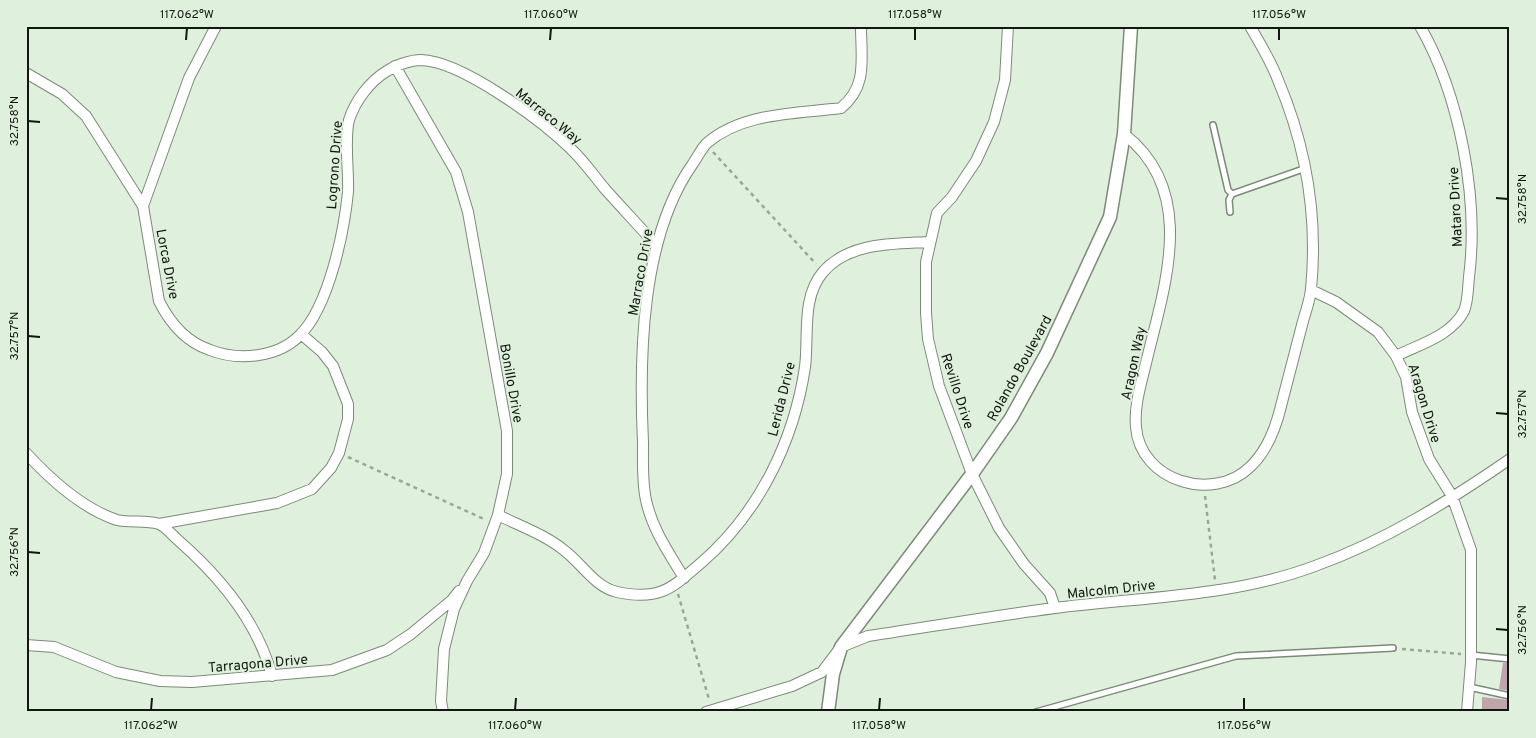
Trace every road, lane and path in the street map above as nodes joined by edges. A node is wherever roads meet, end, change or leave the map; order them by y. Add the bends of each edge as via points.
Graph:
1 (216, 26) edge
2 (861, 26) edge
3 (1008, 26) edge
4 (1131, 26) edge
5 (1250, 26) edge
6 (1420, 26) edge
7 (394, 66) junction
8 (26, 73) edge
9 (1213, 125) dead end
10 (1124, 134) junction
11 (706, 144) junction
12 (1306, 168) junction
13 (1232, 194) junction
14 (143, 206) junction
15 (1230, 212) dead end
16 (929, 242) junction
17 (656, 245) junction
18 (823, 272) junction
19 (1312, 290) junction
20 (301, 334) junction
21 (1396, 356) junction
22 (26, 453) edge
23 (340, 453) junction
24 (1510, 459) edge
25 (972, 474) junction
26 (1204, 486) junction
27 (1452, 496) junction
28 (497, 519) junction
29 (159, 524) junction
30 (684, 578) junction
31 (467, 580) junction
32 (675, 584) junction
33 (1216, 591) junction
34 (1055, 608) junction
35 (26, 645) edge
36 (841, 647) junction
37 (1393, 648) joint
38 (1471, 655) junction
39 (1510, 659) edge
40 (272, 676) junction
41 (1469, 687) junction
42 (1510, 696) edge
43 (709, 711) edge
44 (443, 712) edge
45 (828, 712) edge
46 (1036, 712) edge
47 (1467, 712) edge

1 - 14 street via 189,78
2 - 11 street, Marraco Drive via 857,92 840,108 749,119 725,130
3 - 16 street, Revillo Drive via 1005,80 994,122 976,161 937,213
4 - 10 street, Rolando Boulevard
5 - 12 street via 1278,79
6 - 21 street, Mataro Drive via 1451,96 1464,144 1472,244 1465,310 1447,333
7 - 17 street, Marraco Way via 419,60 432,61 481,82 524,111 572,150
7 - 20 street, Logrono Drive via 377,76 358,100 349,122 348,192 341,238 321,302
7 - 28 street, Bonillo Drive via 456,172 468,212 507,430 507,474
8 - 14 street, Lorca Drive via 62,94 86,116
9 - 13 lane via 1228,190
10 - 25 street, Rolando Boulevard via 1110,217 1047,353 1011,418
10 - 26 street, Aragon Way via 1136,143 1153,165 1164,189 1172,229 1170,264 1138,396 1136,427 1145,452 1163,472 1182,482
11 - 17 street, Marraco Drive via 678,184
11 - 18 path
12 - 13 lane
12 - 19 street via 1312,222
13 - 15 lane
14 - 20 street, Lorca Drive via 159,301 171,322 188,339 215,352 245,356 269,352
16 - 18 street, Lerida Drive via 859,249 838,258
16 - 25 street, Revillo Drive via 925,287 931,354 946,408
17 - 30 street, Marraco Drive via 644,328 640,398 645,498 652,524
18 - 30 street, Lerida Drive via 816,283 808,312 805,366 789,436 763,489 739,523 714,552
19 - 21 street, Aragon Drive via 1336,302 1378,332
19 - 26 street, Aragon Way via 1280,411 1264,452 1238,476
20 - 23 street via 333,366 348,404
21 - 27 street, Aragon Drive via 1406,377 1412,412 1429,459
22 - 29 street via 76,498 117,520
23 - 28 path
23 - 29 street via 312,489 286,499
24 - 27 street, Malcolm Drive
25 - 34 street, Revillo Drive via 999,528 1024,564 1050,593
25 - 36 street, Rolando Boulevard
26 - 33 path
27 - 33 street, Malcolm Drive via 1399,530 1315,567
27 - 38 street, Aragon Drive via 1472,550
28 - 31 street, Bonillo Drive via 484,553
28 - 32 street, Lerida Drive via 546,538 564,550 596,582 615,592 643,596 662,592
29 - 40 street via 199,558 234,600 265,651
30 - 32 street, Lerida Drive
31 - 40 street, Tarragona Drive via 452,600 387,650 332,670
31 - 44 street, Bonillo Drive via 454,609 444,648
32 - 43 path
33 - 34 street, Malcolm Drive
34 - 36 street, Malcolm Drive via 868,636
35 - 40 street, Tarragona Drive via 54,647 116,672 160,681
36 - 43 street via 822,672 792,686
36 - 45 street, Rolando Boulevard via 832,674
37 - 38 path
37 - 46 lane via 1236,656
38 - 39 lane
38 - 41 street, Aragon Drive
41 - 42 lane
41 - 47 street, Aragon Drive

